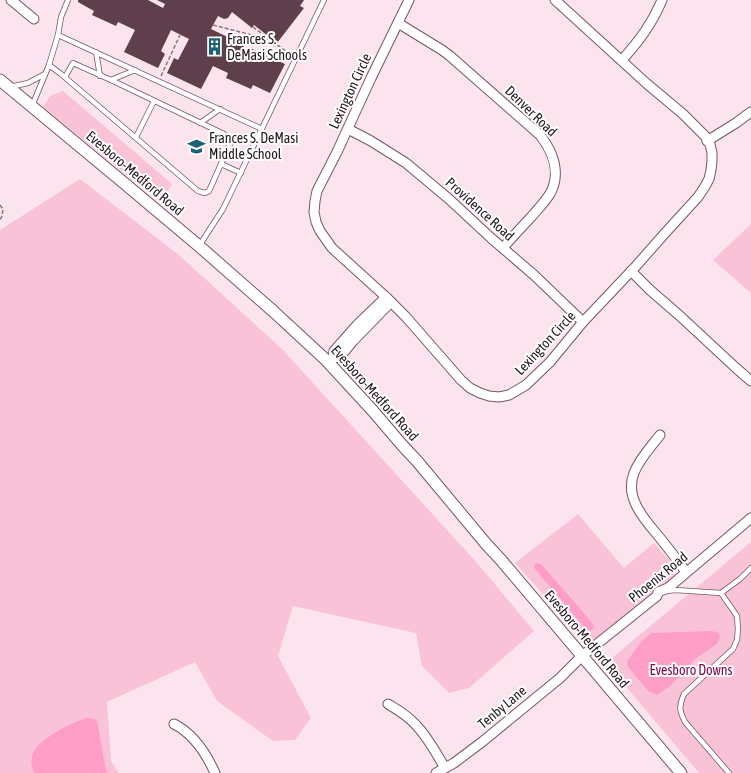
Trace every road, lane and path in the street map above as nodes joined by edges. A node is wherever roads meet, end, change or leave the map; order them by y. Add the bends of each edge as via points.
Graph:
1 (11, 0) edge
2 (68, 0) edge
3 (324, 0) edge
4 (409, 0) edge
5 (555, 0) edge
6 (662, 0) edge
7 (34, 19) dead end
8 (398, 23) junction
9 (214, 25) dead end
10 (254, 26) dead end
11 (58, 35) junction
12 (180, 35) dead end
13 (272, 40) junction
14 (96, 52) junction
15 (296, 58) junction
16 (622, 60) junction
17 (49, 65) junction
18 (135, 70) junction
19 (45, 74) junction
20 (100, 76) junction
21 (65, 77) junction
22 (111, 80) junction
23 (158, 81) junction
24 (4, 84) edge
25 (154, 101) junction
26 (32, 106) junction
27 (220, 109) junction
28 (751, 112) edge
29 (200, 123) junction
30 (262, 129) junction
31 (348, 129) junction
32 (136, 137) junction
33 (707, 140) junction
34 (221, 164) junction
35 (241, 173) junction
36 (0, 205) edge
37 (0, 220) edge
38 (199, 246) junction
39 (503, 248) junction
40 (631, 271) junction
41 (388, 300) junction
42 (583, 322) junction
43 (331, 361) junction
44 (751, 381) edge
45 (660, 435) dead end
46 (751, 518) edge
47 (751, 568) edge
48 (686, 572) junction
49 (658, 592) junction
50 (721, 593) junction
51 (582, 656) junction
52 (388, 704) dead end
53 (174, 724) dead end
54 (445, 768) junction
55 (215, 773) edge
56 (436, 773) edge
57 (681, 773) edge
58 (730, 773) edge

1 - 7 street
2 - 11 lane via 61,17
3 - 15 lane
4 - 8 street, Lexington Circle
5 - 16 street, Lexington Circle
6 - 16 street via 646,31
8 - 31 street, Lexington Circle
8 - 39 street, Denver Road via 450,56 536,132 552,153 556,174 550,192
9 - 13 path
10 - 13 path
11 - 14 lane
11 - 17 lane
12 - 23 path
13 - 15 path
14 - 18 lane
14 - 20 lane
15 - 30 lane
16 - 33 street, Lexington Circle via 683,114
17 - 19 lane
17 - 21 lane
18 - 22 lane
18 - 23 lane
19 - 24 lane via 28,83
19 - 26 lane
20 - 21 lane via 73,64
20 - 22 lane
21 - 32 lane
22 - 25 lane
23 - 27 lane
24 - 26 street, Evesboro-Medford Road
25 - 29 lane
25 - 32 lane
26 - 38 street, Evesboro-Medford Road
27 - 29 lane
27 - 30 lane
28 - 33 street
29 - 34 lane via 230,139
30 - 35 lane
31 - 39 street, Providence Road via 406,163
31 - 41 street, Lexington Circle via 317,191 314,201 316,222 332,248
32 - 34 lane via 198,191 209,191
33 - 40 street, Lexington Circle via 712,161 709,179 704,188
34 - 35 lane
35 - 38 lane via 223,209
36 - 37 path via 3,209
38 - 43 street, Evesboro-Medford Road
39 - 42 street, Providence Road
40 - 42 street, Lexington Circle
40 - 44 street
41 - 42 street, Lexington Circle via 470,388 489,396 509,395 526,385 558,353
41 - 43 street via 358,325 334,351
43 - 51 street, Evesboro-Medford Road
45 - 48 street via 636,469 631,481 631,490 642,517
46 - 48 street, Phoenix Road
47 - 50 lane via 740,580
48 - 49 street, Phoenix Road via 668,588
49 - 50 lane via 675,590
49 - 51 street, Phoenix Road via 657,596
50 - 58 lane via 737,616 737,640 733,648 684,694 680,703 685,722
51 - 54 street, Tenby Lane via 560,678 482,742
51 - 57 street, Evesboro-Medford Road
52 - 54 street via 416,724
53 - 55 street via 198,744
54 - 56 street, Tenby Lane

